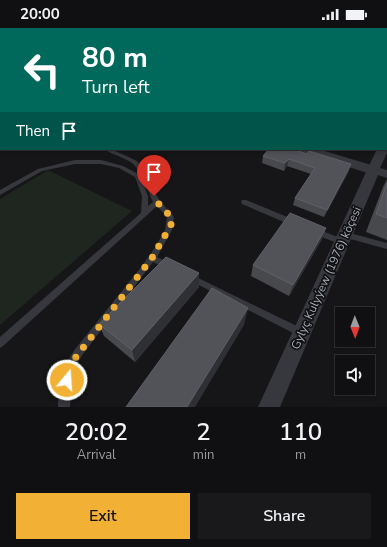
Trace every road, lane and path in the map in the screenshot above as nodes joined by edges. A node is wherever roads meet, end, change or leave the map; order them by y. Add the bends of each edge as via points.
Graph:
1 (109, 150) edge
2 (307, 150) edge
3 (383, 150) edge
4 (380, 172) edge
5 (0, 193) edge
6 (157, 202) junction
7 (244, 202) dead end
8 (144, 214) junction
9 (344, 239) junction
10 (387, 246) edge
11 (152, 258) junction
12 (302, 333) junction
13 (0, 343) edge
14 (64, 407) edge
15 (269, 407) edge

1 - 6 lane via 135,162 149,183
2 - 4 street
3 - 4 street, Gylyç Kulyýew (1976) köçesi
4 - 9 street, Gylyç Kulyýew (1976) köçesi
5 - 8 lane via 40,170 75,162 101,162 121,166 138,176 145,196
6 - 8 lane
6 - 11 lane via 171,217 171,225
7 - 9 lane via 304,227
8 - 13 lane
9 - 10 lane
9 - 12 street, Gylyç Kulyýew (1976) köçesi
11 - 12 lane
11 - 14 lane via 69,366
12 - 15 street, Gylyç Kulyýew (1976) köçesi

